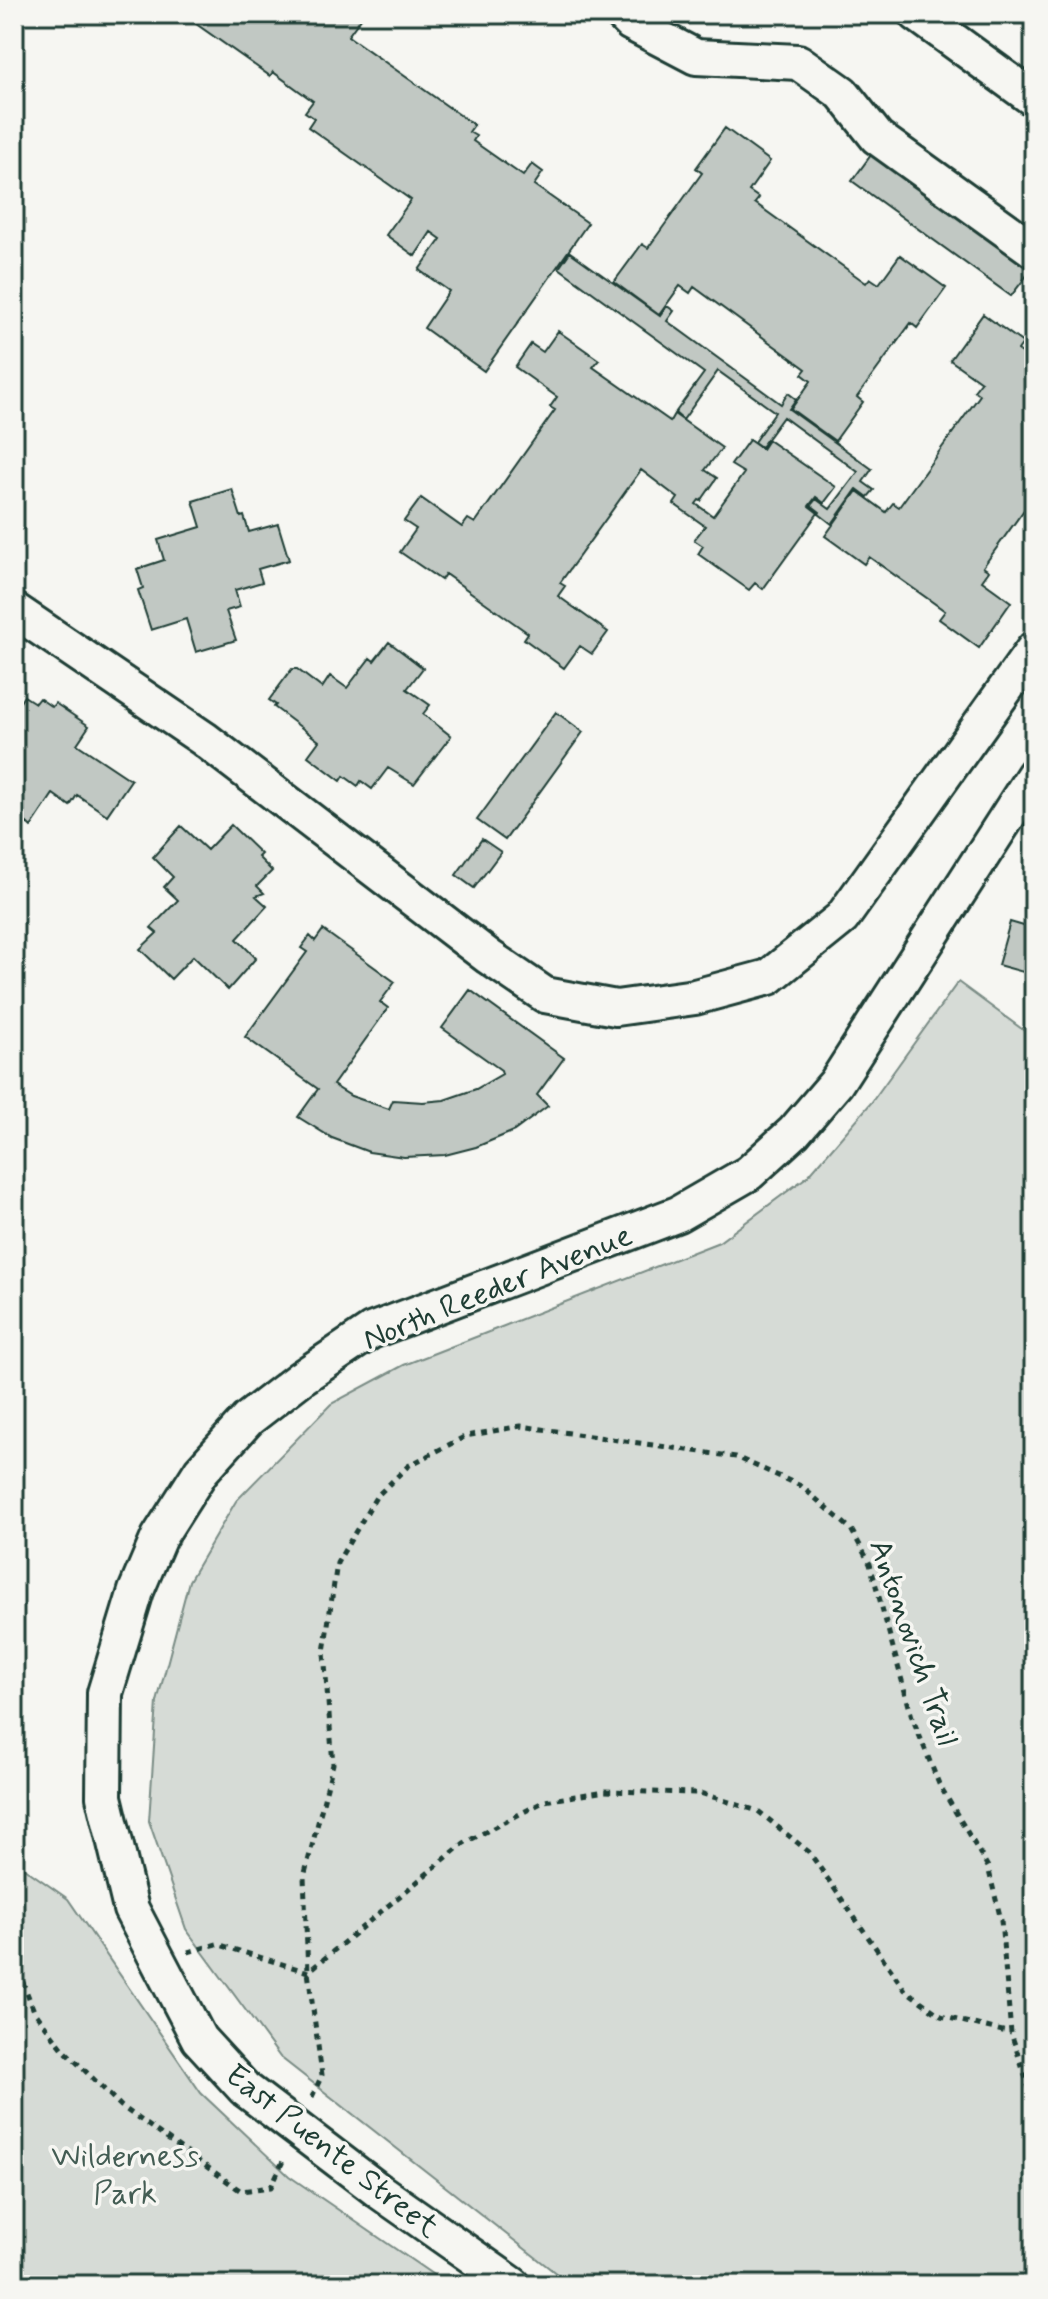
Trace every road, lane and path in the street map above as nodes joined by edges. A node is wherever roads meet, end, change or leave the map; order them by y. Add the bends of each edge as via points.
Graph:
1 (622, 14) edge
2 (917, 14) edge
3 (1034, 99) edge
4 (1034, 250) edge
5 (14, 610) edge
6 (1034, 649) edge
7 (1032, 782) edge
8 (131, 1909) joint
9 (14, 1959) edge
10 (157, 1961) junction
11 (308, 1972) junction
12 (1011, 2033) junction
13 (309, 2103) dead end
14 (1034, 2103) edge
15 (283, 2159) dead end
16 (513, 2285) edge

1 - 4 street via 696,57 798,62 842,93 877,137
2 - 3 street
5 - 6 street via 204,739 545,995 616,1008 695,997 769,977 842,918
7 - 8 street, North Reeder Avenue via 836,1083 749,1173 678,1214 371,1331 248,1419 201,1471 147,1564 105,1693 104,1797
8 - 10 street, East Puente Street
9 - 15 path via 34,2011 64,2050 121,2106 166,2140 241,2191 271,2187
10 - 11 path via 217,1944
10 - 16 street, East Puente Street, bridge via 199,2039 245,2089
11 - 12 path via 464,1843 545,1801 605,1791 700,1793 758,1811 809,1852 905,1990 941,2016
11 - 12 path, Antonovich Trail via 304,1877 333,1764 324,1652 337,1563 376,1497 408,1466 466,1436 521,1426 736,1457 801,1486 851,1529 870,1564 912,1717 939,1784 988,1867 1001,1920
11 - 13 path, Antonovich Trail via 322,2075
12 - 14 path, Antonovich Trail

